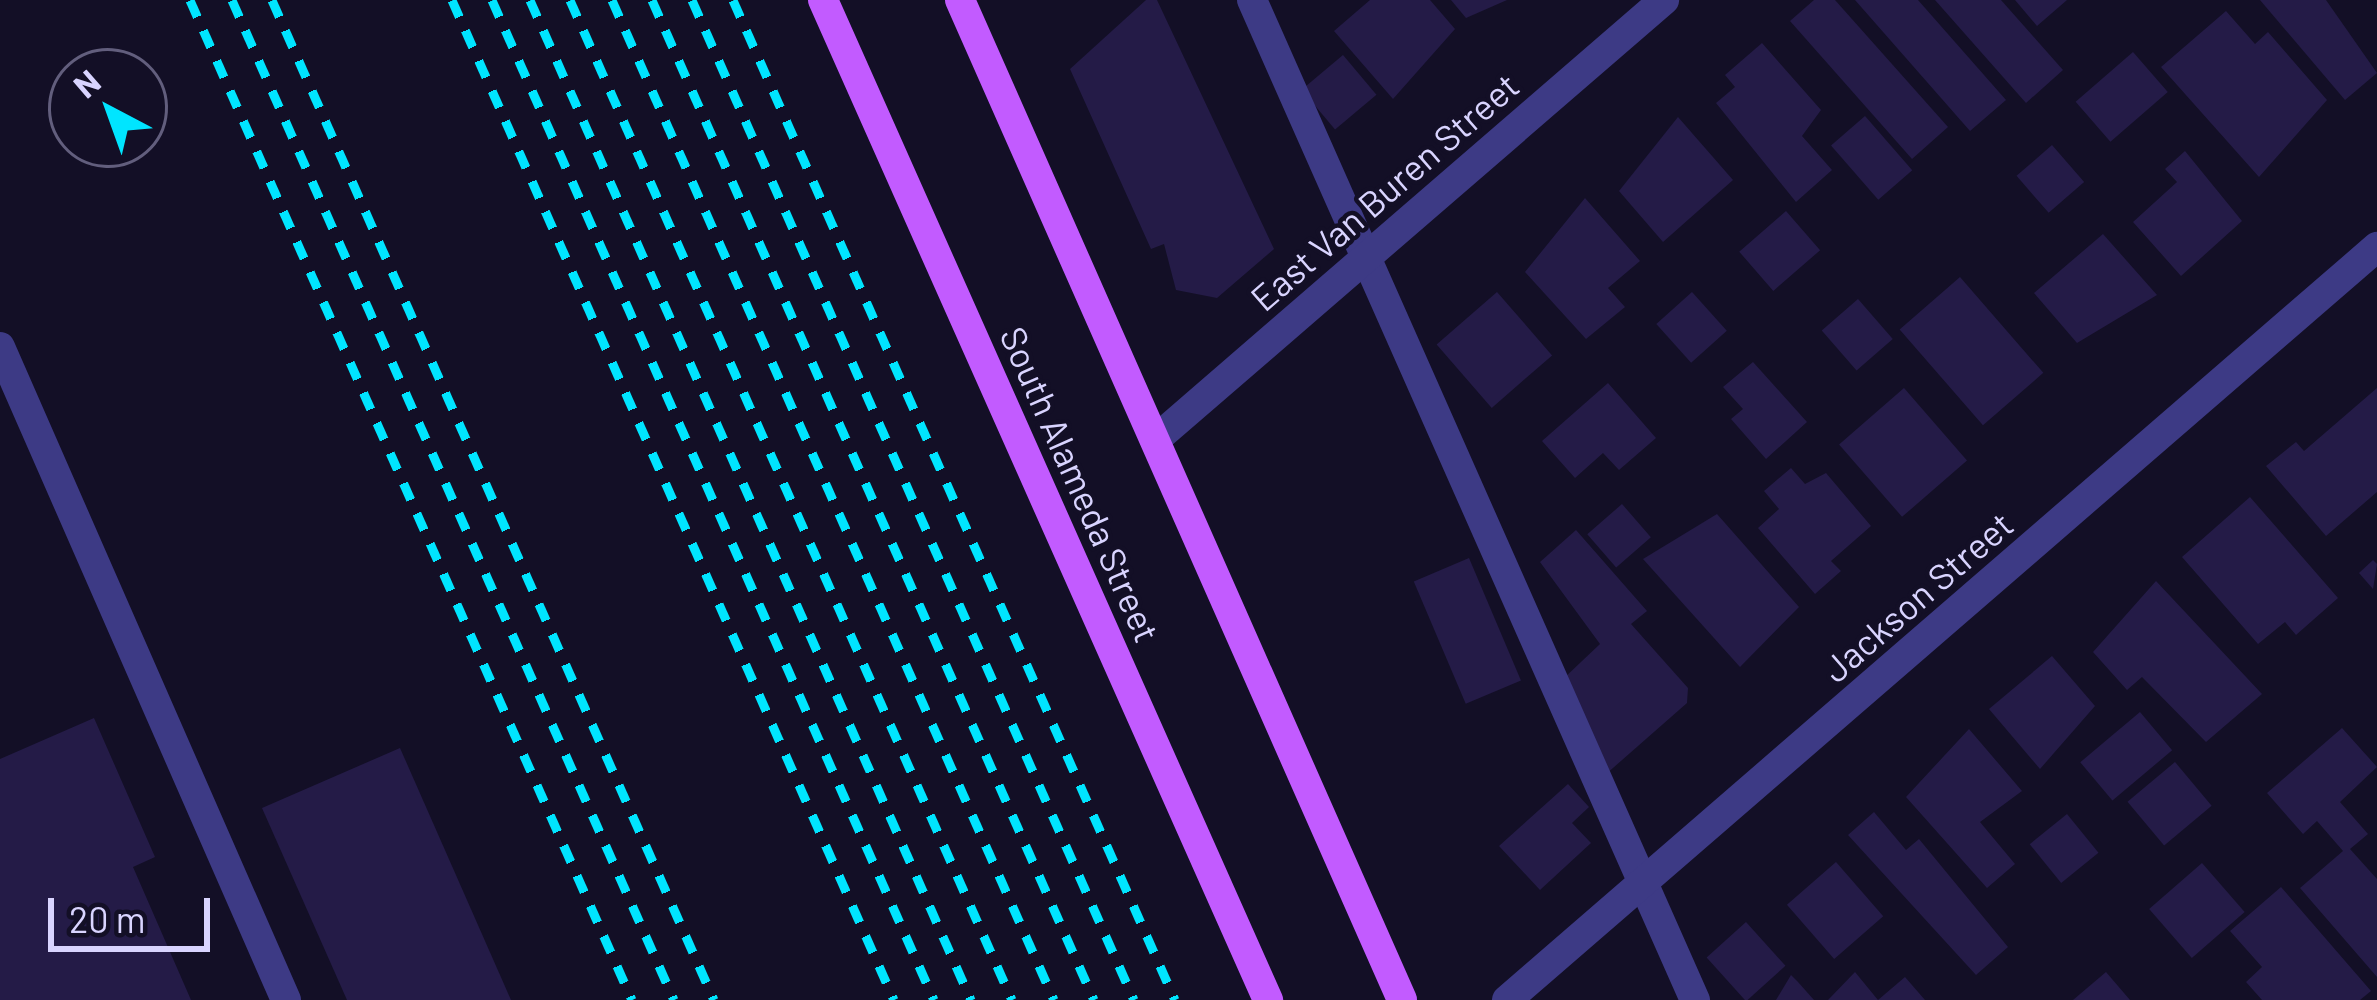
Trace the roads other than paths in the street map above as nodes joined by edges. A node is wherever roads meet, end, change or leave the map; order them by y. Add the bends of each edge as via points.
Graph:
1 (823, 0) edge
2 (960, 0) edge
3 (1252, 0) edge
4 (1664, 0) edge
5 (2377, 248) edge
6 (1366, 259) junction
7 (0, 347) edge
8 (1155, 440) junction
9 (1644, 885) junction
10 (286, 1000) edge
11 (1268, 1000) edge
12 (1402, 1000) edge
13 (1507, 1000) edge
14 (1695, 1000) edge

1 - 11 main road, South Alameda Street
2 - 8 main road
3 - 6 street
4 - 6 street, East Van Buren Street
5 - 9 street, Jackson Street
6 - 8 street, East Van Buren Street
6 - 9 street
7 - 10 street
8 - 12 main road
9 - 13 street, Jackson Street
9 - 14 street

